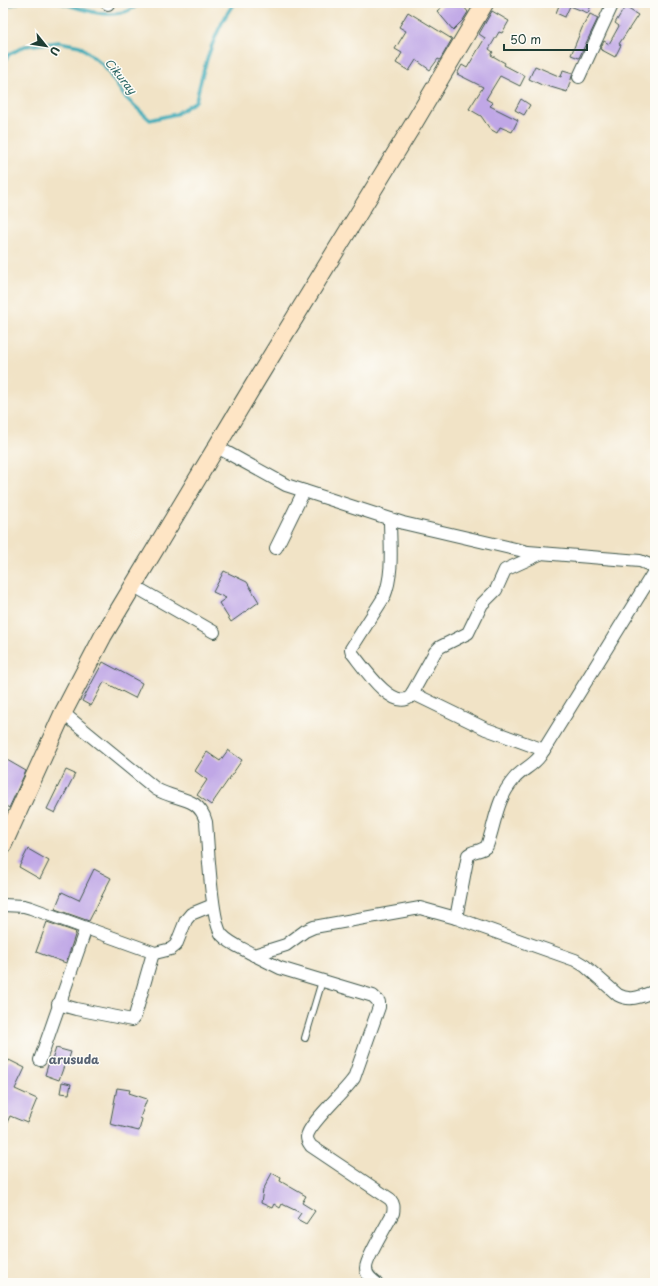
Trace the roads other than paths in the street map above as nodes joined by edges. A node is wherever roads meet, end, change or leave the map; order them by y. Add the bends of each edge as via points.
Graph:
1 (484, 3) edge
2 (612, 3) edge
3 (579, 77) dead end
4 (217, 447) junction
5 (304, 491) junction
6 (390, 519) junction
7 (276, 548) dead end
8 (540, 554) junction
9 (655, 567) edge
10 (655, 570) edge
11 (134, 586) junction
12 (214, 632) dead end
13 (412, 693) junction
14 (63, 713) junction
15 (544, 750) junction
16 (3, 845) edge
17 (3, 905) edge
18 (213, 905) junction
19 (456, 918) junction
20 (86, 928) junction
21 (153, 953) junction
22 (254, 955) junction
23 (322, 981) junction
24 (655, 991) edge
25 (58, 1004) junction
26 (305, 1038) dead end
27 (40, 1060) dead end
28 (376, 1283) edge

1 - 4 street
2 - 3 street
4 - 5 street via 272,478
4 - 11 street
5 - 6 street
5 - 7 street
6 - 8 street
6 - 13 street via 388,589 351,651 379,687 388,694 401,700 408,699
8 - 9 street via 640,561
8 - 13 street via 505,570 496,590 480,606 470,630 435,652
10 - 15 street
11 - 12 street
11 - 14 street via 103,636
13 - 15 street via 486,729
14 - 16 street
14 - 18 street via 156,789 199,808 206,822
15 - 19 street via 537,760 515,777 501,798 485,847 468,855
17 - 20 street via 24,906
18 - 21 street via 191,914 174,947
18 - 22 street via 218,929 222,935
19 - 22 street via 414,908 314,927 286,945
19 - 24 street via 580,963 623,998 635,998
20 - 21 street
20 - 25 street
21 - 25 street via 132,1020
22 - 23 street via 280,968
23 - 26 lane
23 - 28 street via 374,996 379,1002 354,1078 312,1127 307,1137 311,1146 393,1203 393,1213 367,1263 367,1273
25 - 27 street

